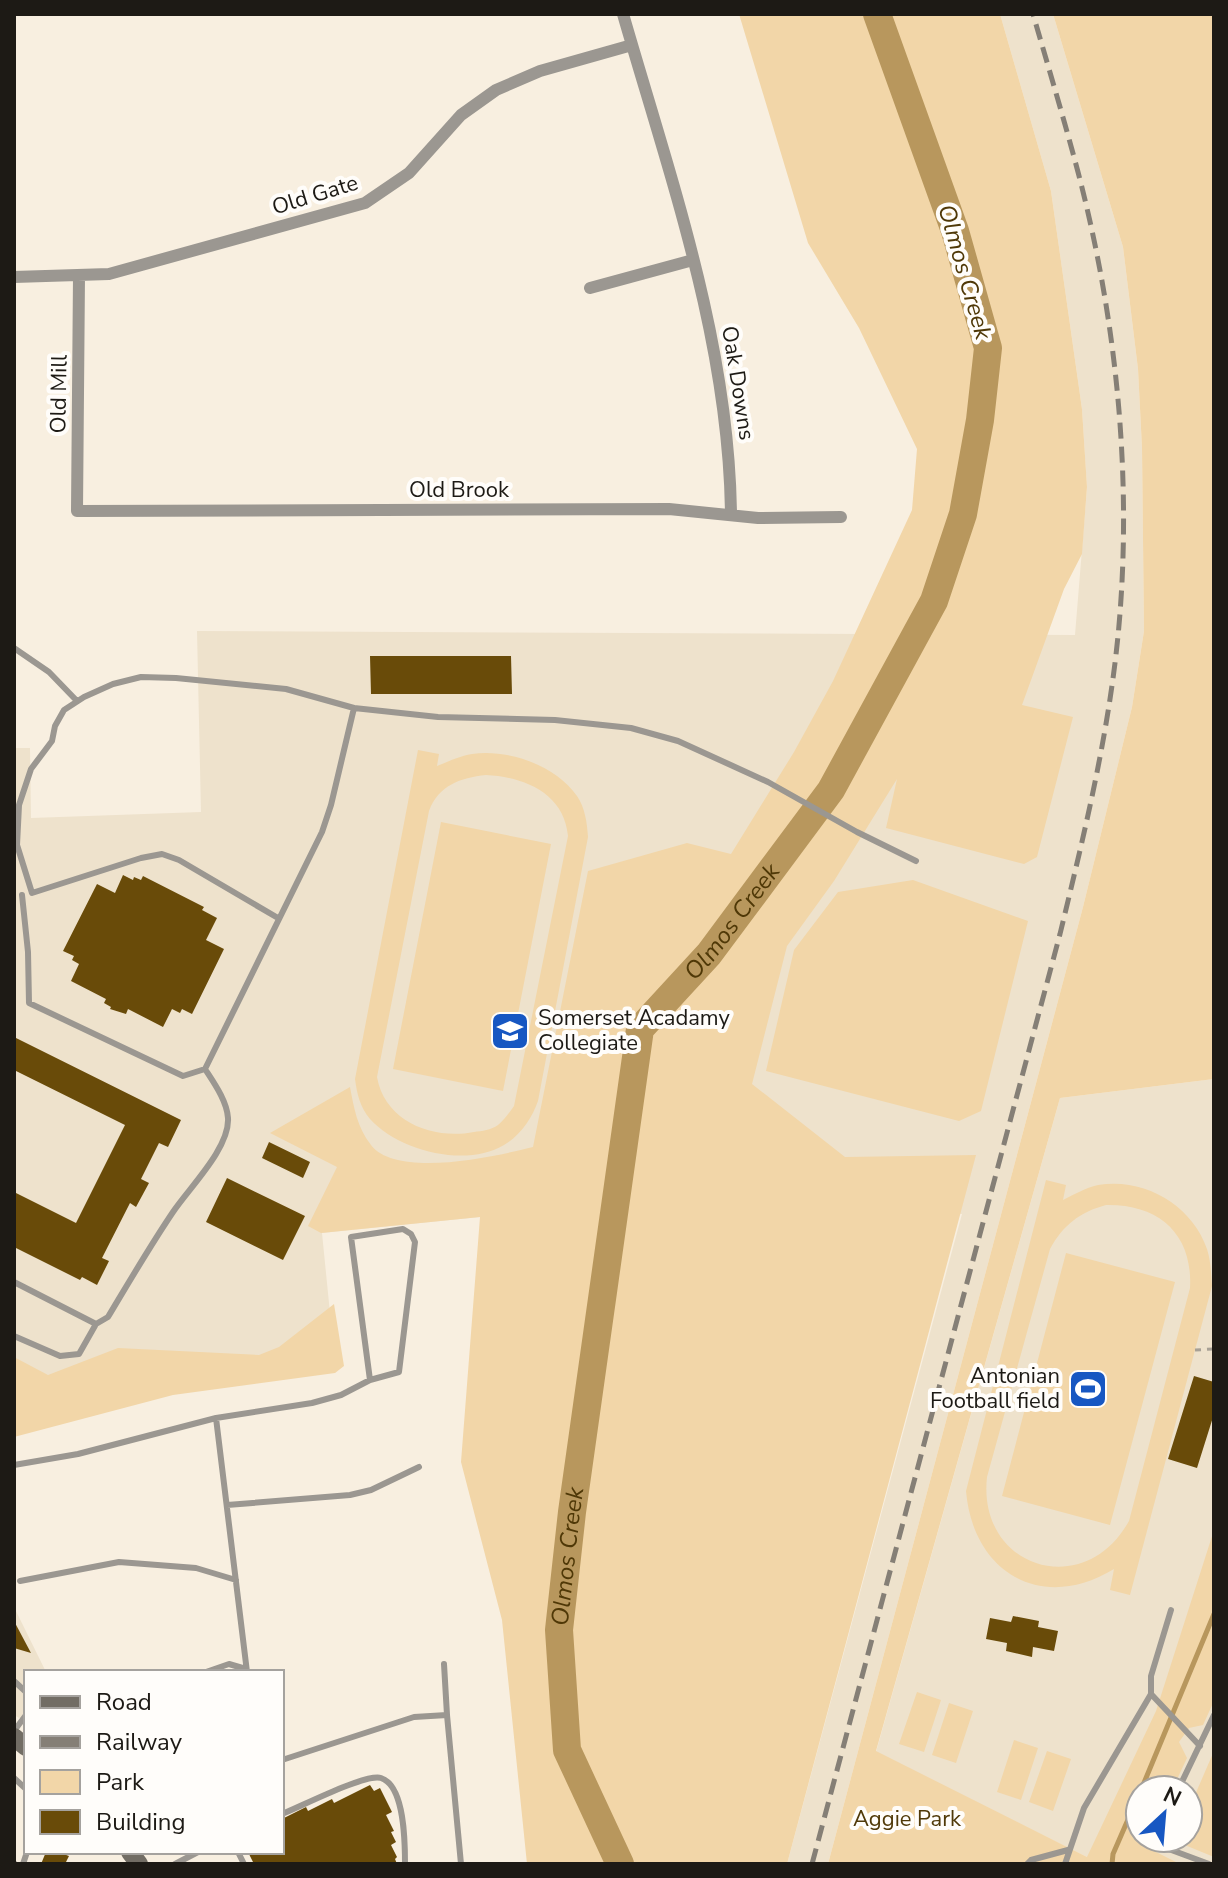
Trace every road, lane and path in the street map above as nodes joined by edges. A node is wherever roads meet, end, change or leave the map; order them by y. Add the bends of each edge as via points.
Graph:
1 (623, 14) edge
2 (632, 45) junction
3 (693, 260) junction
4 (79, 276) junction
5 (14, 277) edge
6 (590, 288) dead end
7 (77, 511) joint
8 (731, 514) junction
9 (841, 517) dead end
10 (14, 648) edge
11 (77, 701) junction
12 (354, 708) junction
13 (916, 861) dead end
14 (32, 893) junction
15 (18, 896) edge
16 (278, 918) junction
17 (205, 1069) junction
18 (14, 1282) edge
19 (96, 1324) junction
20 (14, 1336) edge
21 (1195, 1350) dead end
22 (1214, 1350) edge
23 (370, 1380) junction
24 (216, 1418) junction
25 (14, 1465) edge
26 (419, 1467) dead end
27 (227, 1505) junction
28 (236, 1580) junction
29 (20, 1581) dead end
30 (1171, 1610) dead end
31 (444, 1664) dead end
32 (212, 1670) edge
33 (244, 1670) edge
34 (246, 1670) edge
35 (1151, 1694) junction
36 (447, 1715) junction
37 (1214, 1715) edge
38 (1200, 1746) junction
39 (284, 1759) edge
40 (1186, 1774) edge
41 (284, 1813) edge
42 (1068, 1850) junction
43 (194, 1854) edge
44 (1182, 1854) edge
45 (175, 1864) edge
46 (405, 1864) edge
47 (461, 1864) edge
48 (1027, 1864) edge
49 (1065, 1864) edge
50 (1209, 1864) edge

1 - 2 street, Oak Downs
2 - 3 street, Oak Downs
2 - 4 street, Old Gate via 540,71 496,90 461,115 409,173 365,203 109,274
3 - 6 street
3 - 8 street, Oak Downs via 725,411
4 - 5 street, Old Gate
4 - 7 street, Old Mill
7 - 8 street, Old Brook via 669,509
8 - 9 street, Old Brook
10 - 11 lane via 49,672
11 - 12 lane via 141,677 286,689
11 - 14 lane via 64,710 52,741 31,769 19,805 17,845
12 - 13 lane via 631,728 678,741 768,782
12 - 16 lane via 322,832
14 - 15 lane
14 - 16 lane via 162,854
15 - 17 lane via 28,952 29,1003 183,1076
16 - 17 lane
17 - 19 lane via 225,1104 226,1134 108,1317
18 - 19 lane
19 - 20 lane via 79,1354 60,1356
21 - 22 path
23 - 23 lane via 351,1237 403,1229 415,1242 399,1372
23 - 24 lane via 312,1403
24 - 25 lane
24 - 27 lane
26 - 27 lane via 350,1495
27 - 28 lane
28 - 29 lane via 196,1568 119,1562
28 - 34 lane
30 - 35 lane via 1151,1676
31 - 36 lane
32 - 33 lane via 229,1664
35 - 38 lane
35 - 42 lane via 1084,1808
36 - 39 lane via 414,1717
36 - 47 lane
37 - 38 lane
38 - 40 lane
41 - 46 lane via 366,1779 381,1778 400,1804
42 - 48 lane
42 - 49 lane
43 - 45 lane
44 - 50 lane

